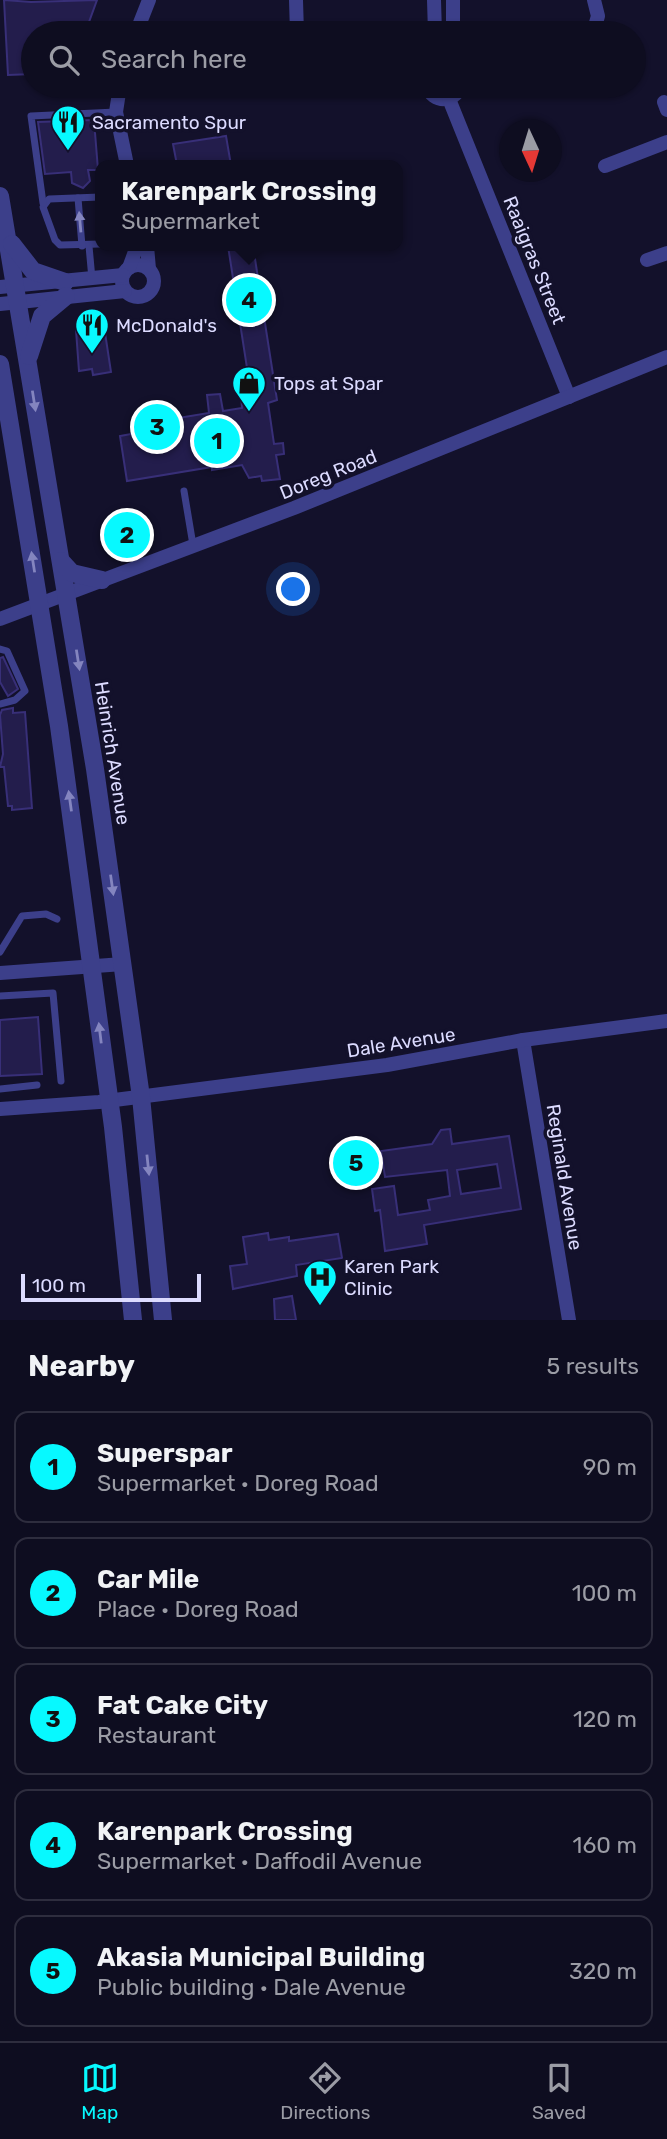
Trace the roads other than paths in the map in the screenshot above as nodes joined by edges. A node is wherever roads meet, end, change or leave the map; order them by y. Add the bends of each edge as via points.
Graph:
1 (149, 0) edge
2 (296, 0) edge
3 (434, 0) edge
4 (453, 0) edge
5 (594, 0) edge
6 (141, 21) edge
7 (297, 21) edge
8 (435, 21) edge
9 (453, 21) edge
10 (597, 21) edge
11 (118, 98) edge
12 (436, 98) edge
13 (449, 99) joint
14 (116, 112) junction
15 (667, 142) edge
16 (126, 160) edge
17 (605, 166) dead end
18 (0, 196) edge
19 (78, 198) junction
20 (95, 199) edge
21 (43, 203) junction
22 (6, 235) junction
23 (95, 245) edge
24 (86, 246) junction
25 (135, 251) edge
26 (147, 251) edge
27 (667, 253) edge
28 (647, 260) dead end
29 (149, 269) junction
30 (126, 271) junction
31 (92, 279) junction
32 (66, 289) junction
33 (125, 291) junction
34 (8, 295) edge
35 (667, 357) edge
36 (27, 360) junction
37 (0, 364) edge
38 (3, 389) edge
39 (569, 397) junction
40 (184, 491) dead end
41 (193, 548) junction
42 (61, 561) junction
43 (102, 580) junction
44 (66, 592) junction
45 (39, 602) junction
46 (0, 619) edge
47 (0, 649) edge
48 (0, 704) edge
49 (57, 919) dead end
50 (0, 952) edge
51 (123, 964) junction
52 (92, 966) junction
53 (0, 973) edge
54 (0, 996) edge
55 (667, 1021) edge
56 (523, 1040) junction
57 (61, 1081) dead end
58 (37, 1085) dead end
59 (0, 1089) edge
60 (141, 1097) junction
61 (110, 1100) junction
62 (0, 1109) edge
63 (134, 1320) edge
64 (163, 1320) edge
65 (569, 1320) edge

1 - 6 street
2 - 7 street
3 - 8 street
4 - 9 street
5 - 10 street
11 - 14 street
12 - 13 street
13 - 39 street, Raaigras Street
14 - 16 street
14 - 21 lane via 30,118
15 - 17 street
18 - 22 street, Heinrich Avenue
19 - 20 lane
19 - 21 lane
24 -> 19 lane
21 - 24 lane via 60,246
22 - 32 street via 33,271
22 - 34 street, Heinrich Avenue
23 - 24 lane
24 - 31 lane
25 - 30 street
26 - 29 street
27 - 28 street
29 - 30 street via 140,265
29 - 33 street via 155,284 149,293 134,297
30 - 31 street
30 - 33 street
31 - 32 street
32 - 33 street
32 - 34 street
32 - 36 street via 42,316
34 - 36 street, Heinrich Avenue
35 - 39 street, Doreg Road
36 -> 42 street, Heinrich Avenue
37 - 38 street
45 -> 38 street
39 - 41 street, Doreg Road
40 - 41 lane
41 - 43 street, Doreg Road
42 - 43 street via 72,573
42 - 44 street, Heinrich Avenue
43 - 44 street, Doreg Road
44 - 45 street, Doreg Road
44 -> 51 street, Heinrich Avenue
45 - 46 street, Doreg Road
52 -> 45 street
47 - 48 lane via 7,652 25,691
49 - 50 lane via 46,914 22,916
51 - 52 street
51 - 60 street, Heinrich Avenue
52 - 53 street
61 -> 52 street
54 - 57 lane via 53,993
55 - 56 street, Dale Avenue
56 - 60 street, Dale Avenue via 387,1065
56 - 65 street, Reginald Avenue
58 - 59 lane
60 - 61 street, Dale Avenue
60 -> 64 street, Heinrich Avenue
61 - 62 street, Dale Avenue
61 - 63 street

